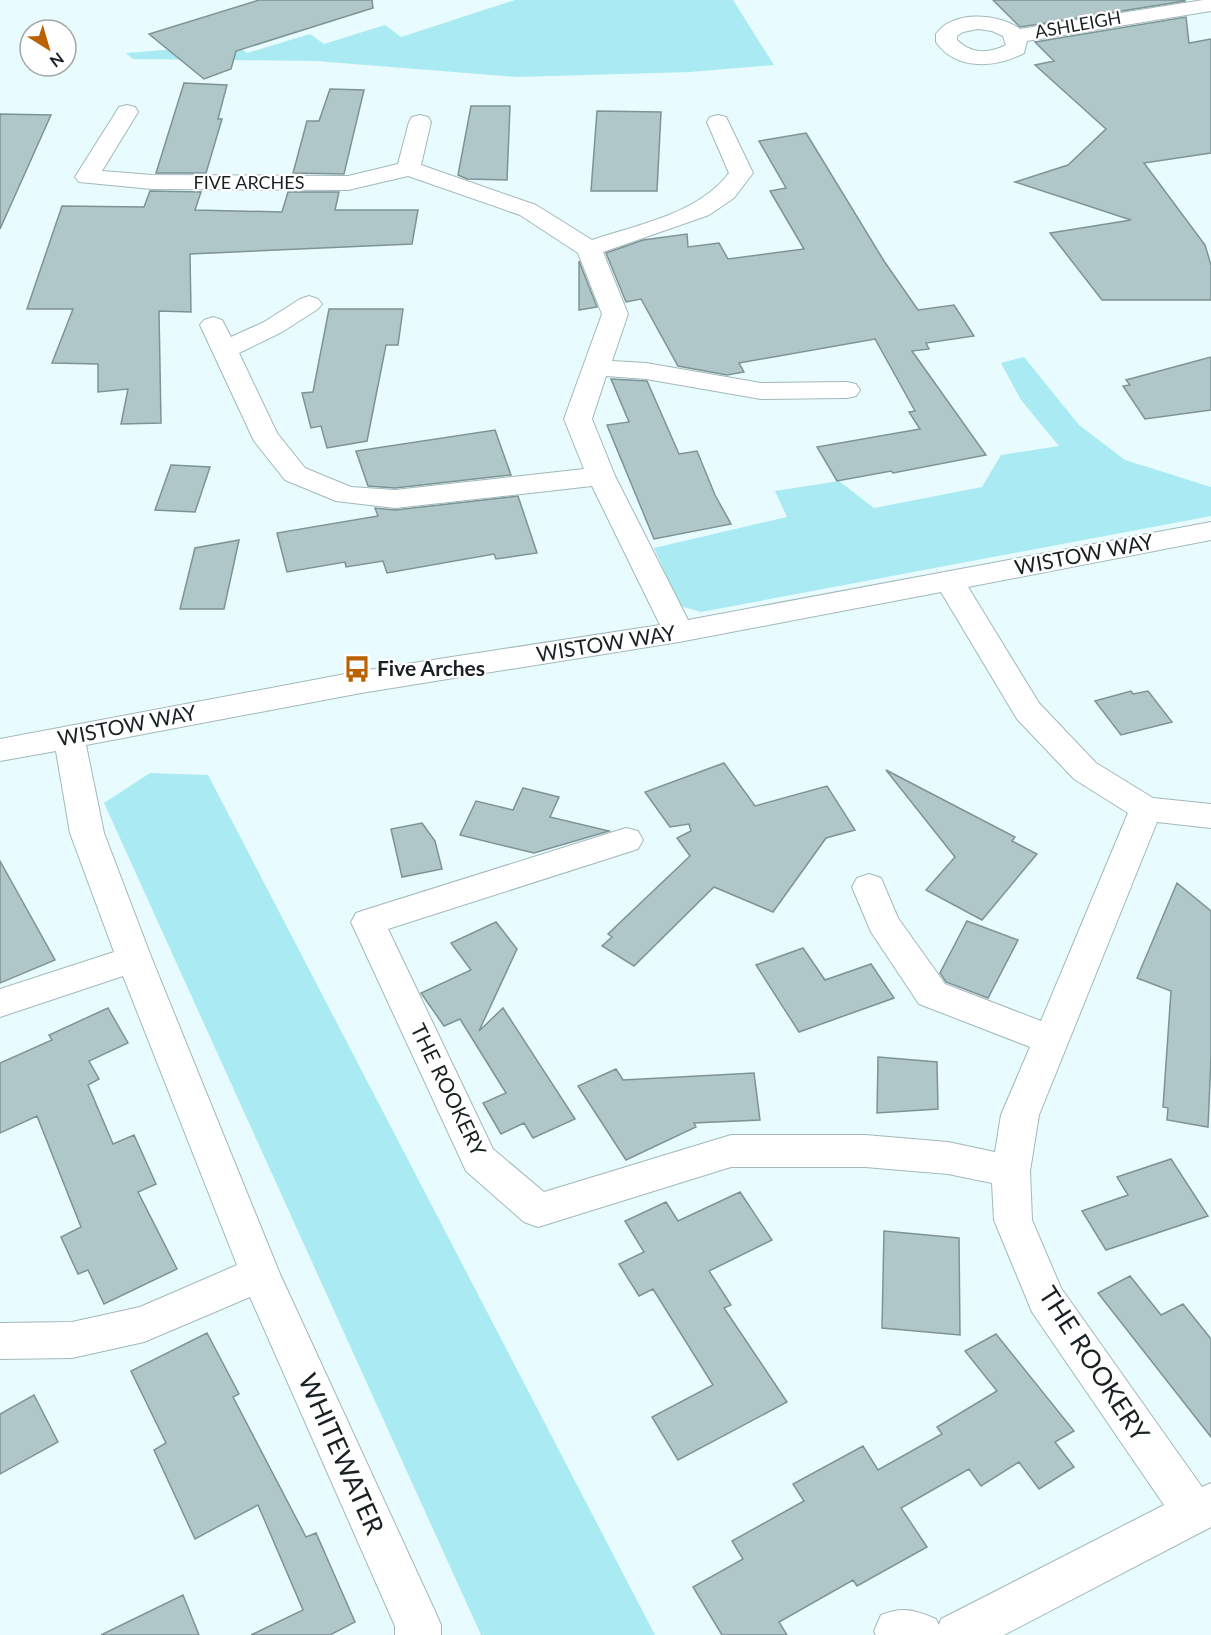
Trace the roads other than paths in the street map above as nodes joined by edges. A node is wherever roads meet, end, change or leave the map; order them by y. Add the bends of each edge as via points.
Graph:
1 (1211, 5) edge
2 (1016, 36) dead end
3 (127, 112) dead end
4 (420, 122) dead end
5 (718, 122) dead end
6 (409, 169) junction
7 (588, 249) junction
8 (309, 304) dead end
9 (213, 326) dead end
10 (225, 350) junction
11 (597, 368) junction
12 (847, 390) dead end
13 (601, 476) junction
14 (1211, 531) edge
15 (950, 581) junction
16 (679, 633) junction
17 (69, 737) junction
18 (0, 750) edge
19 (1146, 809) junction
20 (1211, 816) edge
21 (626, 840) dead end
22 (869, 887) dead end
23 (134, 958) junction
24 (0, 1004) edge
25 (1051, 1040) junction
26 (1011, 1170) junction
27 (260, 1274) junction
28 (0, 1341) edge
29 (1202, 1508) edge
30 (418, 1635) edge
31 (957, 1635) edge

1 - 2 street, ASHLEIGH
3 - 6 street, FIVE ARCHES via 87,177 152,182 348,183
4 - 6 street
5 - 7 street via 741,173 726,193 701,210
6 - 7 street via 528,210
7 - 11 street via 615,314
8 - 10 street
9 - 10 street
10 - 13 street via 264,435 295,474 346,495 395,499
11 - 12 street via 646,371 761,391
11 - 13 street via 578,419
13 - 16 street
14 - 15 street, WISTOW WAY
15 - 16 street, WISTOW WAY
15 - 19 street via 1028,711 1085,771
16 - 17 street, WISTOW WAY via 361,682
17 - 18 street, WISTOW WAY
17 - 23 street, WHITEWATER via 87,833
19 - 20 street
19 - 25 street, THE ROOKERY
21 - 26 street, THE ROOKERY via 368,922 479,1160 538,1210 731,1151 865,1151 948,1158
22 - 25 street via 883,923 932,994
23 - 24 street
23 - 27 street, WHITEWATER
25 - 26 street, THE ROOKERY via 1020,1115
26 - 29 street, THE ROOKERY via 1013,1220 1046,1299
27 - 28 street via 144,1324 72,1340
27 - 30 street, WHITEWATER via 418,1625
29 - 31 street, THE ROOKERY

